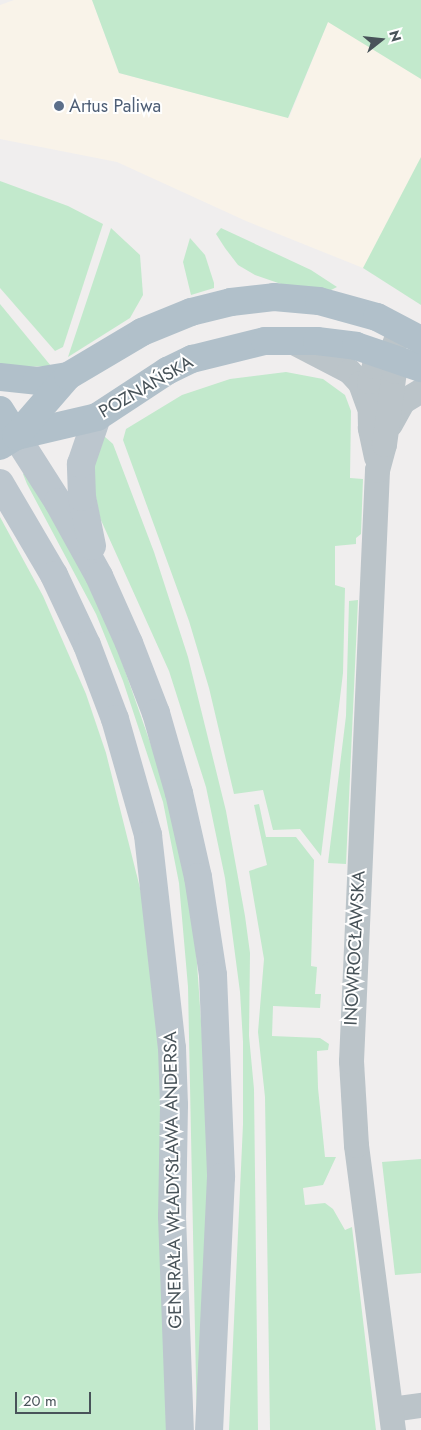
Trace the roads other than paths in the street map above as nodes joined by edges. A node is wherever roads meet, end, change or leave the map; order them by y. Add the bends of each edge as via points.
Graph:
1 (410, 334) edge
2 (286, 339) junction
3 (390, 355) junction
4 (421, 368) edge
5 (68, 376) junction
6 (0, 377) edge
7 (421, 390) edge
8 (368, 409) junction
9 (0, 410) edge
10 (97, 417) junction
11 (387, 431) junction
12 (8, 441) edge
13 (378, 465) junction
14 (0, 483) edge
15 (105, 588) junction
16 (421, 1405) edge
17 (392, 1419) edge
18 (180, 1430) edge
19 (209, 1430) edge

1 - 3 street
1 - 5 main road via 362,312 319,301 274,297 231,302 158,325
2 - 3 main road, POZNAŃSKA via 335,343
2 - 8 street via 349,371 360,383
2 - 10 main road, POZNAŃSKA via 233,347 192,360 168,371
3 - 4 main road, POZNAŃSKA
3 - 8 street via 374,366 369,380
3 - 11 street via 394,371
5 - 6 main road via 37,380
5 - 12 main road
7 - 11 street via 399,405
8 - 13 street
9 - 12 main road
10 - 12 main road, POZNAŃSKA
10 - 15 main road via 81,464 82,497 91,545
11 - 13 street
12 - 15 main road via 58,502
13 - 17 street, INOWROCŁAWSKA via 351,1082 356,1145
14 - 18 main road, GENERAŁA WŁADYSŁAWA ANDERSA via 54,575 87,645 115,719 148,835 172,1048 172,1216
15 - 19 main road via 156,714 179,793 198,877 214,974 221,1177
16 - 17 street

